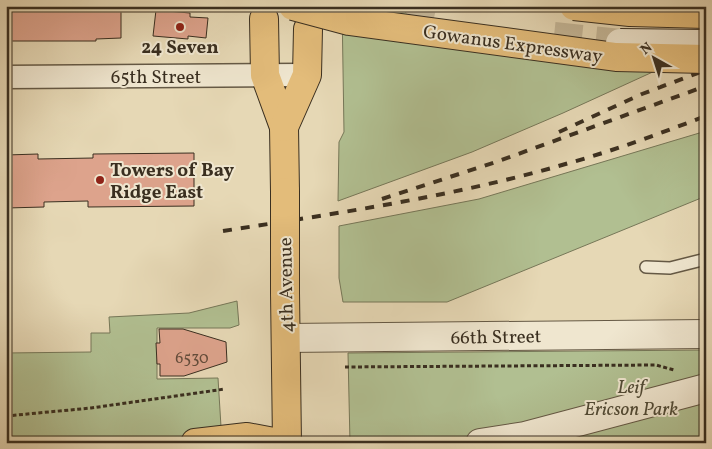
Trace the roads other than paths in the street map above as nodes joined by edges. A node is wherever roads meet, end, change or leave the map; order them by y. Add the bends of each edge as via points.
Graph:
1 (293, 6) edge
2 (574, 6) edge
3 (706, 14) edge
4 (264, 18) dead end
5 (308, 29) dead end
6 (620, 43) tunnel mouth
7 (706, 44) edge
8 (706, 59) edge
9 (264, 75) junction
10 (307, 75) junction
11 (6, 77) edge
12 (284, 127) junction
13 (706, 259) edge
14 (646, 267) dead end
15 (706, 334) edge
16 (286, 338) junction
17 (706, 388) edge
18 (195, 443) edge
19 (279, 443) edge
20 (287, 443) edge
21 (480, 443) edge

1 - 8 main road, Gowanus Expressway, bridge via 349,21 616,57
2 - 3 main road, bridge via 630,12
4 - 9 main road, 4th Avenue
5 - 10 main road, 4th Avenue
6 - 7 street, bridge
9 - 10 street, 65th Street
9 - 11 street, 65th Street
9 - 12 main road, 4th Avenue
10 - 12 main road, 4th Avenue
12 - 16 main road, 4th Avenue, bridge
13 - 14 lane via 670,268
15 - 16 street, 66th Street
16 - 20 main road, 4th Avenue
17 - 21 street via 533,434
18 - 19 main road via 247,436

